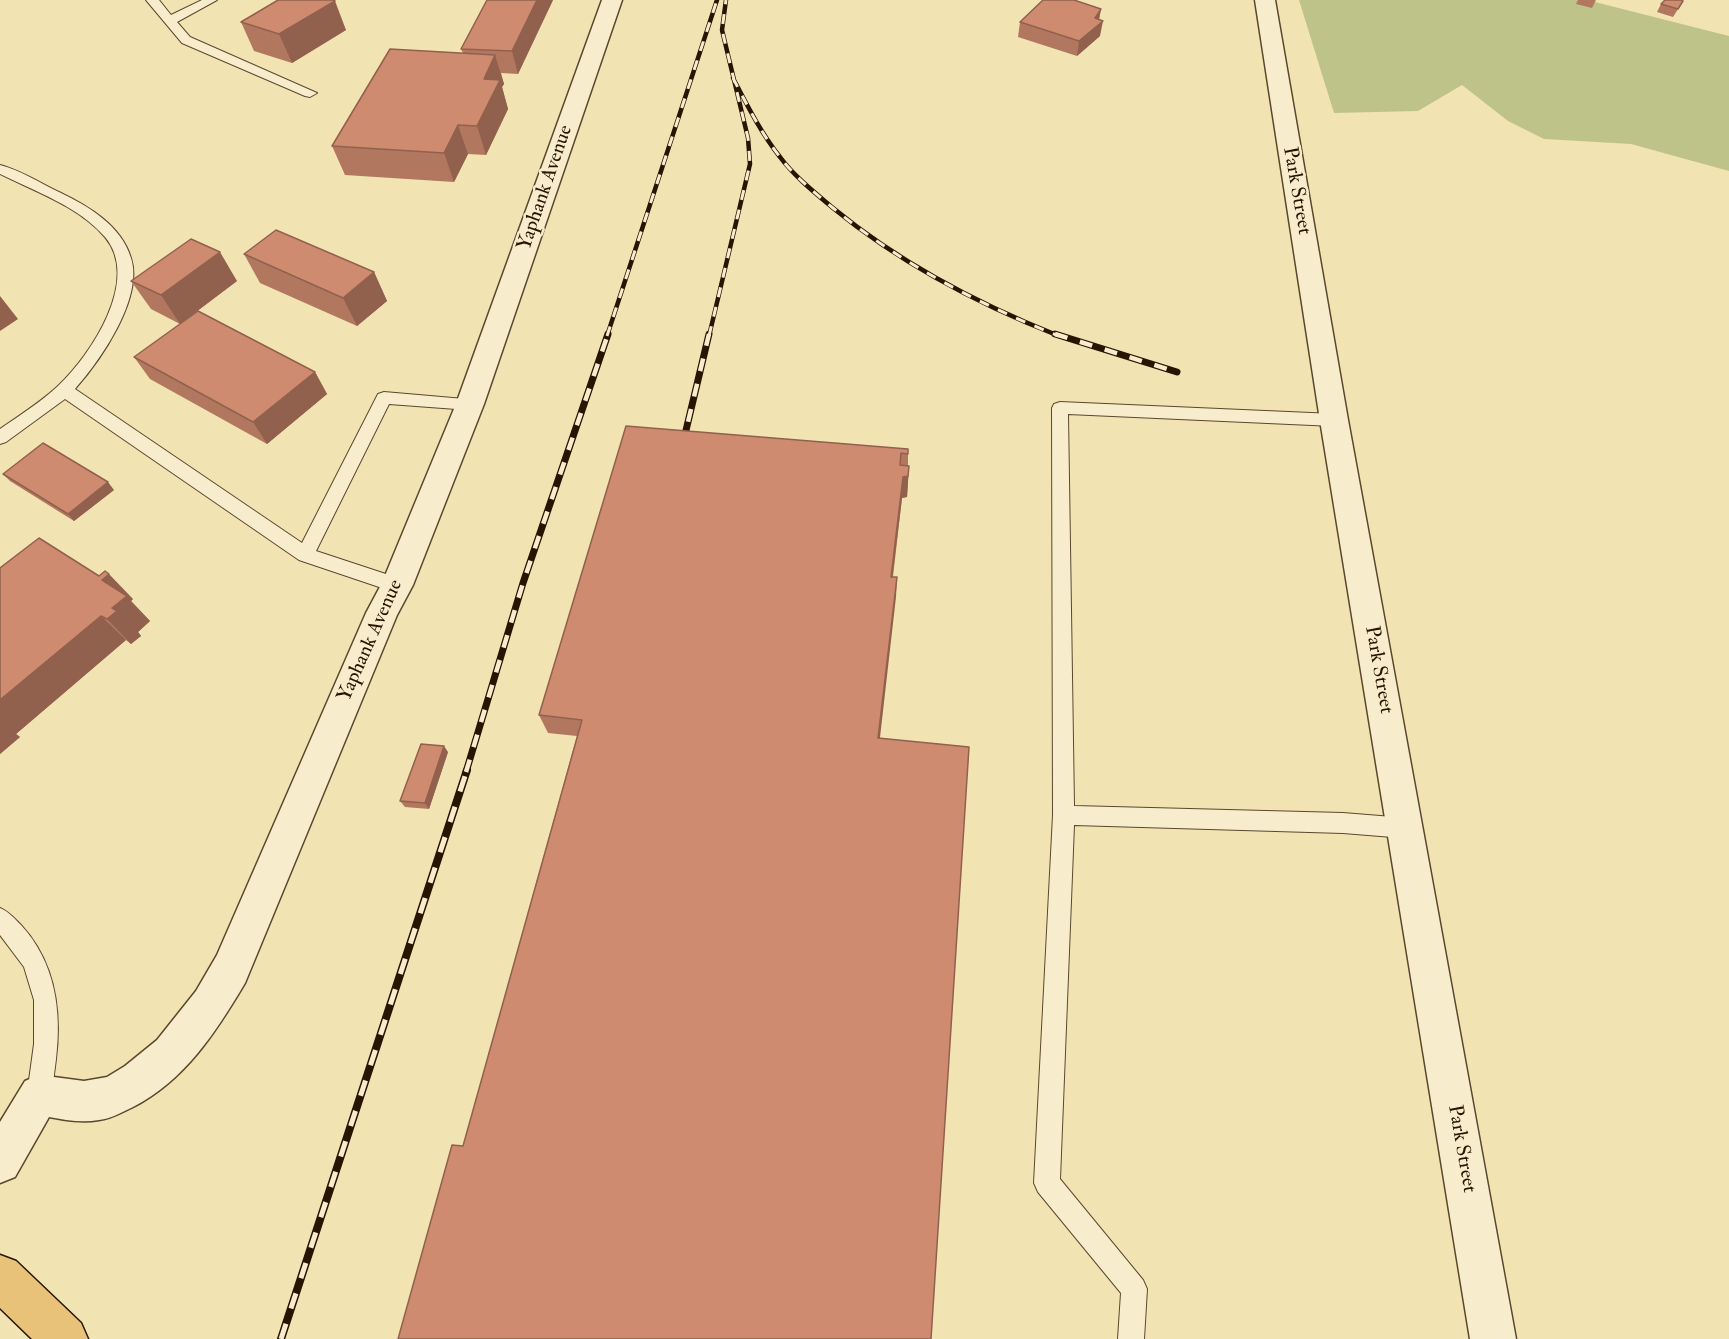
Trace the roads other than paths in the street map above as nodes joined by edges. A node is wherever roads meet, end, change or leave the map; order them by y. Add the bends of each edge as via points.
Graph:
1 (152, 0) edge
2 (211, 0) edge
3 (612, 0) edge
4 (1266, 0) edge
5 (169, 21) junction
6 (310, 93) dead end
7 (0, 169) edge
8 (64, 390) junction
9 (470, 404) junction
10 (1335, 420) junction
11 (0, 438) edge
12 (305, 555) junction
13 (397, 585) junction
14 (1065, 815) junction
15 (1405, 828) junction
16 (0, 919) edge
17 (39, 1095) junction
18 (0, 1162) edge
19 (0, 1277) edge
20 (65, 1339) edge
21 (1131, 1339) edge
22 (1494, 1339) edge

1 - 5 lane
2 - 5 lane
3 - 9 street, Yaphank Avenue
4 - 10 street, Park Street
5 - 6 lane via 186,40
7 - 8 lane via 86,213 110,234 125,263 122,291 112,321
8 - 11 lane
8 - 12 lane
9 - 12 lane via 384,398
9 - 13 street, Yaphank Avenue
10 - 14 lane via 1060,408
10 - 15 street, Park Street
12 - 13 lane
13 - 17 street, Yaphank Avenue via 231,969 213,1001 180,1044 134,1084 102,1099 75,1102
14 - 15 lane
14 - 21 lane via 1047,1183 1134,1289
15 - 22 street, Park Street
16 - 17 lane via 26,948 40,975 48,1008 47,1047
17 - 18 street
19 - 20 main road

